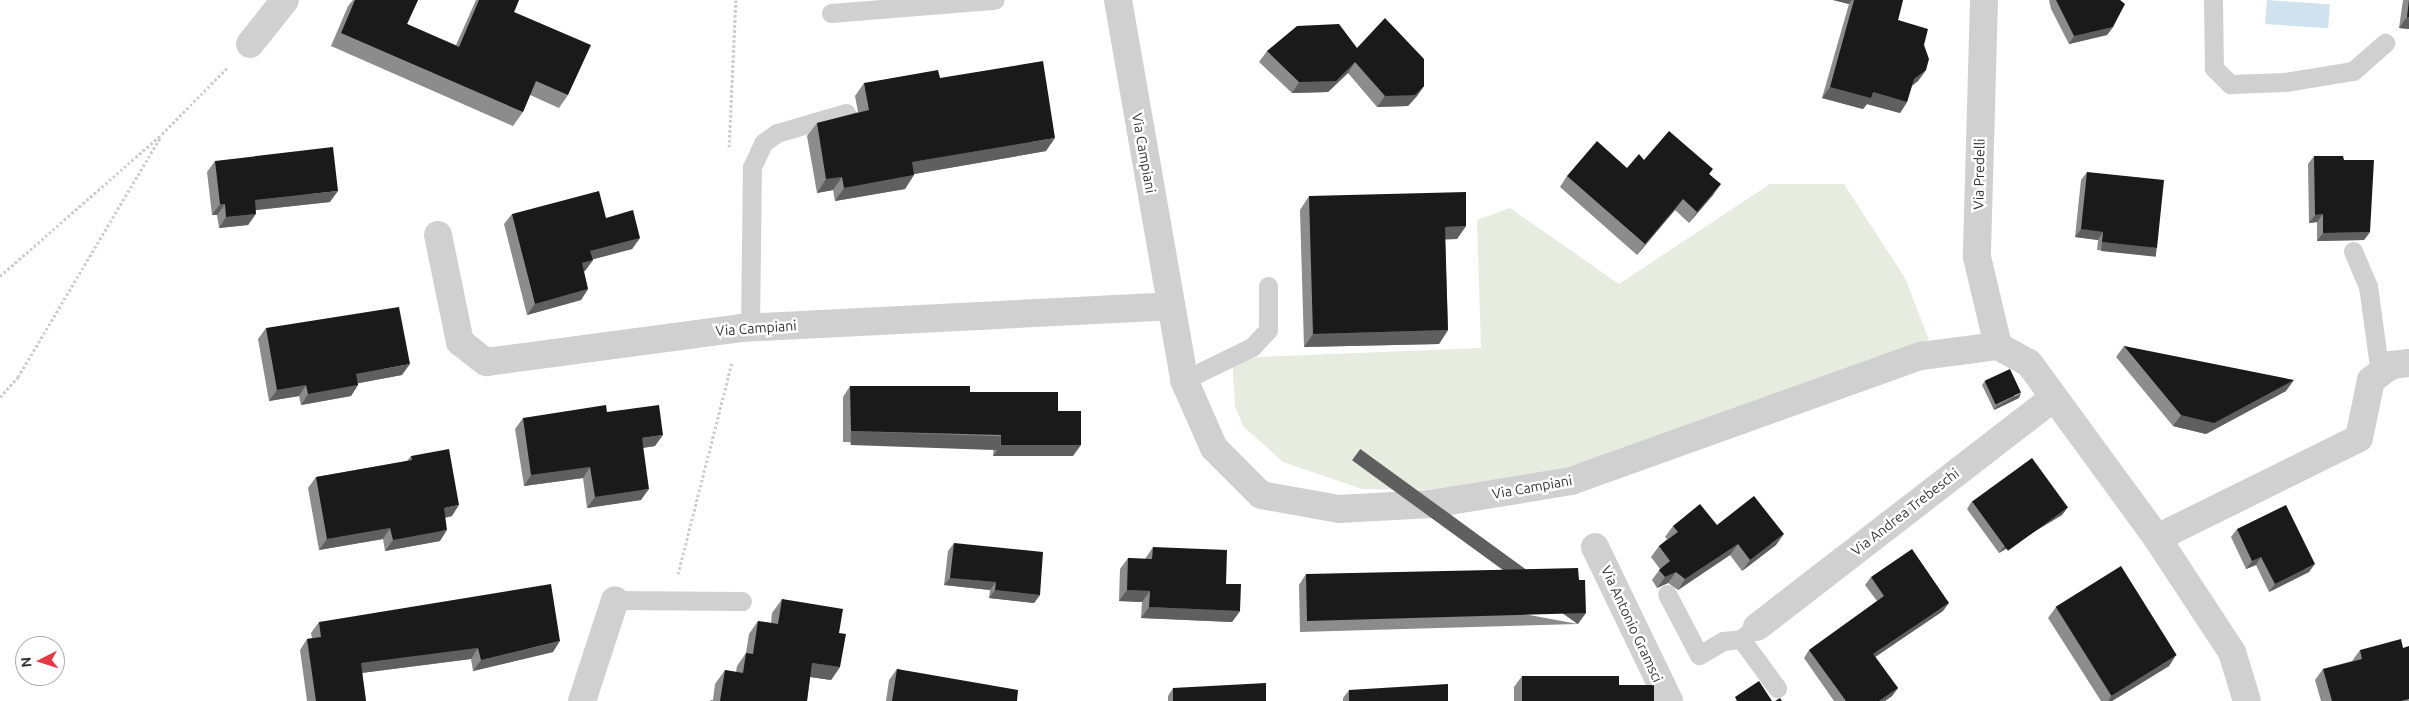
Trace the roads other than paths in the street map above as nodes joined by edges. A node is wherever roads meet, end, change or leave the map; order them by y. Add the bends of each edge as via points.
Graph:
1 (285, 0) edge
2 (994, 0) edge
3 (1118, 0) edge
4 (1984, 0) edge
5 (2213, 0) edge
6 (831, 13) dead end
7 (2385, 43) dead end
8 (250, 44) road end
9 (846, 113) dead end
10 (438, 235) dead end
11 (2354, 251) dead end
12 (1268, 286) dead end
13 (1170, 306) junction
14 (750, 327) junction
15 (1998, 346) junction
16 (2409, 363) edge
17 (2380, 374) junction
18 (1184, 380) junction
19 (2053, 398) junction
20 (2157, 538) junction
21 (1595, 547) dead end
22 (1667, 594) edge
23 (614, 600) joint
24 (742, 602) dead end
25 (1749, 633) junction
26 (1777, 688) dead end
27 (582, 701) edge
28 (1669, 701) edge
29 (2247, 701) edge

1 - 8 street
2 - 6 lane
3 - 13 street, Via Campiani
4 - 15 street, Via Predelli via 1977,257
5 - 7 lane via 2214,68 2230,84 2286,82 2353,71
9 - 14 lane via 777,133 763,143 752,167
10 - 14 street, Via Campiani via 460,342 486,362
11 - 17 lane via 2368,286
12 - 18 lane via 1268,330 1252,347
13 - 14 street, Via Campiani
13 - 18 street, Via Campiani
15 - 18 street, Via Campiani via 1921,356 1571,481 1430,504 1339,508 1261,495 1214,448
15 - 19 street via 2029,363
16 - 17 street via 2392,365
17 - 20 street via 2371,380 2359,438
19 - 20 street
19 - 25 street, Via Andrea Trebeschi
20 - 29 street via 2232,652
21 - 28 street, Via Antonio Gramsci
22 - 25 lane via 1699,655 1724,641
23 - 24 lane
23 - 27 street
25 - 26 lane

